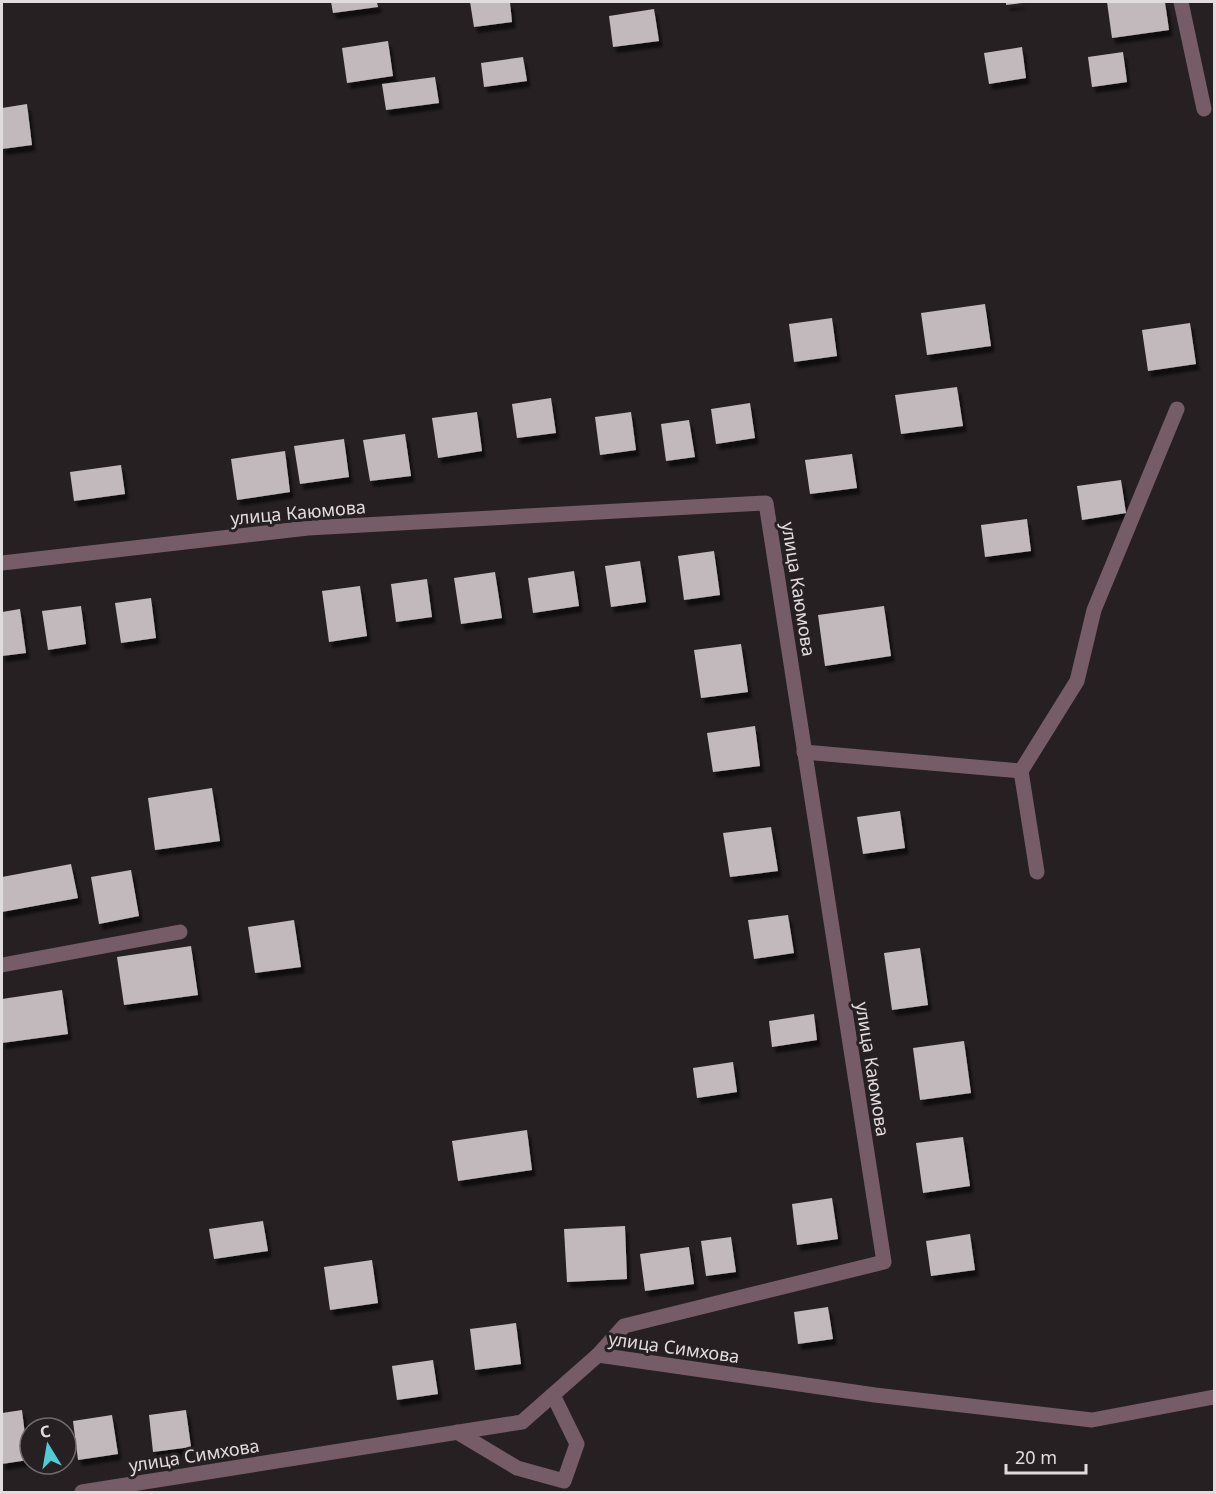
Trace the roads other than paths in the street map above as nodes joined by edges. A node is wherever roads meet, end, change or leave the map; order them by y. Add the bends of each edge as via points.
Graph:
1 (1181, 2) edge
2 (1204, 108) dead end
3 (1178, 409) dead end
4 (2, 563) edge
5 (804, 752) junction
6 (1021, 771) junction
7 (1037, 872) dead end
8 (180, 932) dead end
9 (2, 965) edge
10 (598, 1356) junction
11 (553, 1395) junction
12 (1215, 1397) edge
13 (457, 1432) junction
14 (82, 1492) edge

1 - 2 street
3 - 6 street via 1094,610 1077,681
4 - 5 street, улица Каюмова via 308,528 766,503
5 - 6 street
5 - 10 street, улица Каюмова via 884,1262 624,1326
6 - 7 street
8 - 9 street
10 - 11 street, улица Симхова
10 - 12 street, улица Симхова via 875,1395 1092,1420
11 - 13 street, улица Симхова via 522,1422
11 - 13 street via 577,1444 564,1481 517,1468
13 - 14 street, улица Симхова

